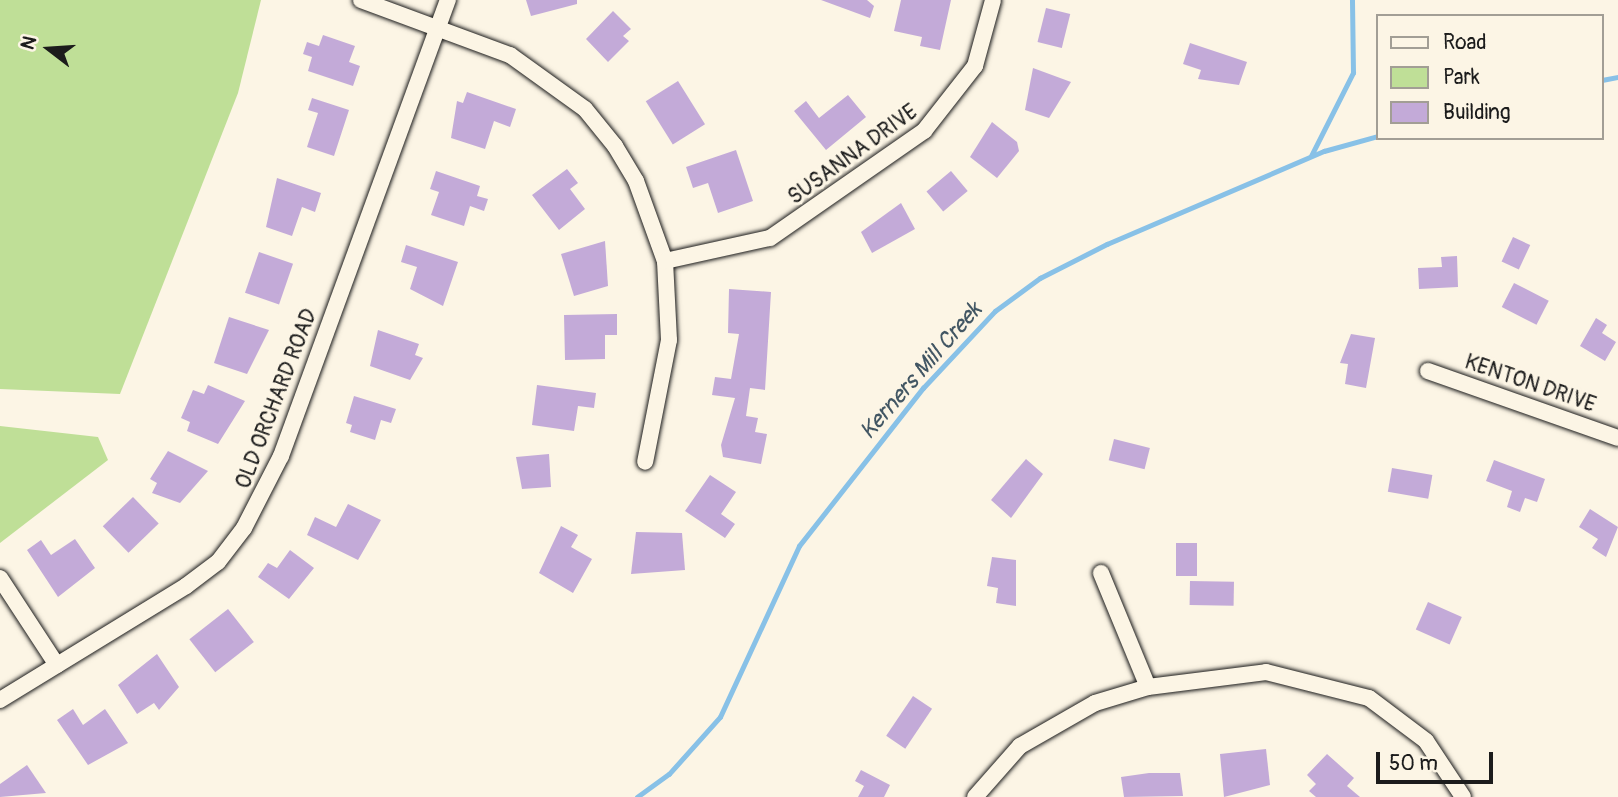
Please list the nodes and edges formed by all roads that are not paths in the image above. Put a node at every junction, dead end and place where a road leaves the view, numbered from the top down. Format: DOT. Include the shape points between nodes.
graph roads {
  1 [pos="361,0"];
  2 [pos="448,0"];
  3 [pos="993,0"];
  4 [pos="438,27"];
  5 [pos="665,261"];
  6 [pos="1428,371"];
  7 [pos="1618,438"];
  8 [pos="645,462"];
  9 [pos="1101,573"];
  10 [pos="0,578"];
  11 [pos="57,665"];
  12 [pos="1148,687"];
  13 [pos="0,700"];
  14 [pos="975,797"];
  15 [pos="1463,797"];
  1 -- 4 [label="street"];
  2 -- 4 [label="street, OLD ORCHARD ROAD"];
  3 -- 5 [label="street, SUSANNA DRIVE" via="975,66 924,131 770,238"];
  4 -- 5 [label="street" via="510,55 585,108 636,181"];
  4 -- 11 [label="street, OLD ORCHARD ROAD" via="267,492 218,562"];
  5 -- 8 [label="street" via="669,340"];
  6 -- 7 [label="street, KENTON DRIVE"];
  9 -- 12 [label="street"];
  10 -- 11 [label="street"];
  11 -- 13 [label="street, OLD ORCHARD ROAD"];
  12 -- 14 [label="street" via="1095,702 1020,746"];
  12 -- 15 [label="street" via="1266,672 1343,687 1387,709 1426,741"];
}
